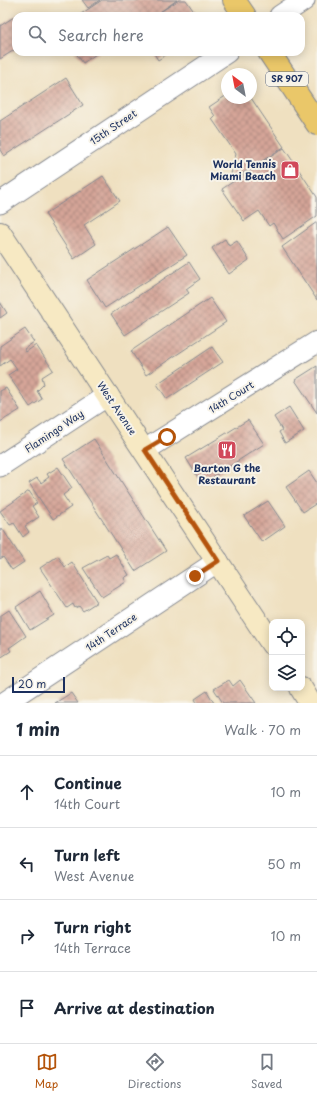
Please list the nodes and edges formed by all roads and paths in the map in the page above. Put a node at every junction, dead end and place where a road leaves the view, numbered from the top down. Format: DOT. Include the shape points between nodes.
graph roads {
  1 [pos="234,0"];
  2 [pos="304,0"];
  3 [pos="242,12"];
  4 [pos="286,12"];
  5 [pos="221,56"];
  6 [pos="272,56"];
  7 [pos="317,124"];
  8 [pos="0,203"];
  9 [pos="0,233"];
  10 [pos="317,342"];
  11 [pos="108,395"];
  12 [pos="145,450"];
  13 [pos="0,466"];
  14 [pos="218,561"];
  15 [pos="269,639"];
  16 [pos="303,691"];
  17 [pos="4,703"];
  18 [pos="310,703"];
  1 -- 3 [label="highway"];
  2 -- 4 [label="street"];
  5 -- 8 [label="street, 15th Street"];
  6 -- 7 [label="highway, SR 907"];
  9 -- 11 [label="street, West Avenue"];
  10 -- 12 [label="street, 14th Court"];
  11 -- 12 [label="street, West Avenue"];
  11 -- 13 [label="street, Flamingo Way"];
  12 -- 14 [label="street, West Avenue"];
  14 -- 15 [label="street, West Avenue"];
  14 -- 17 [label="street, 14th Terrace"];
  16 -- 18 [label="street"];
}
